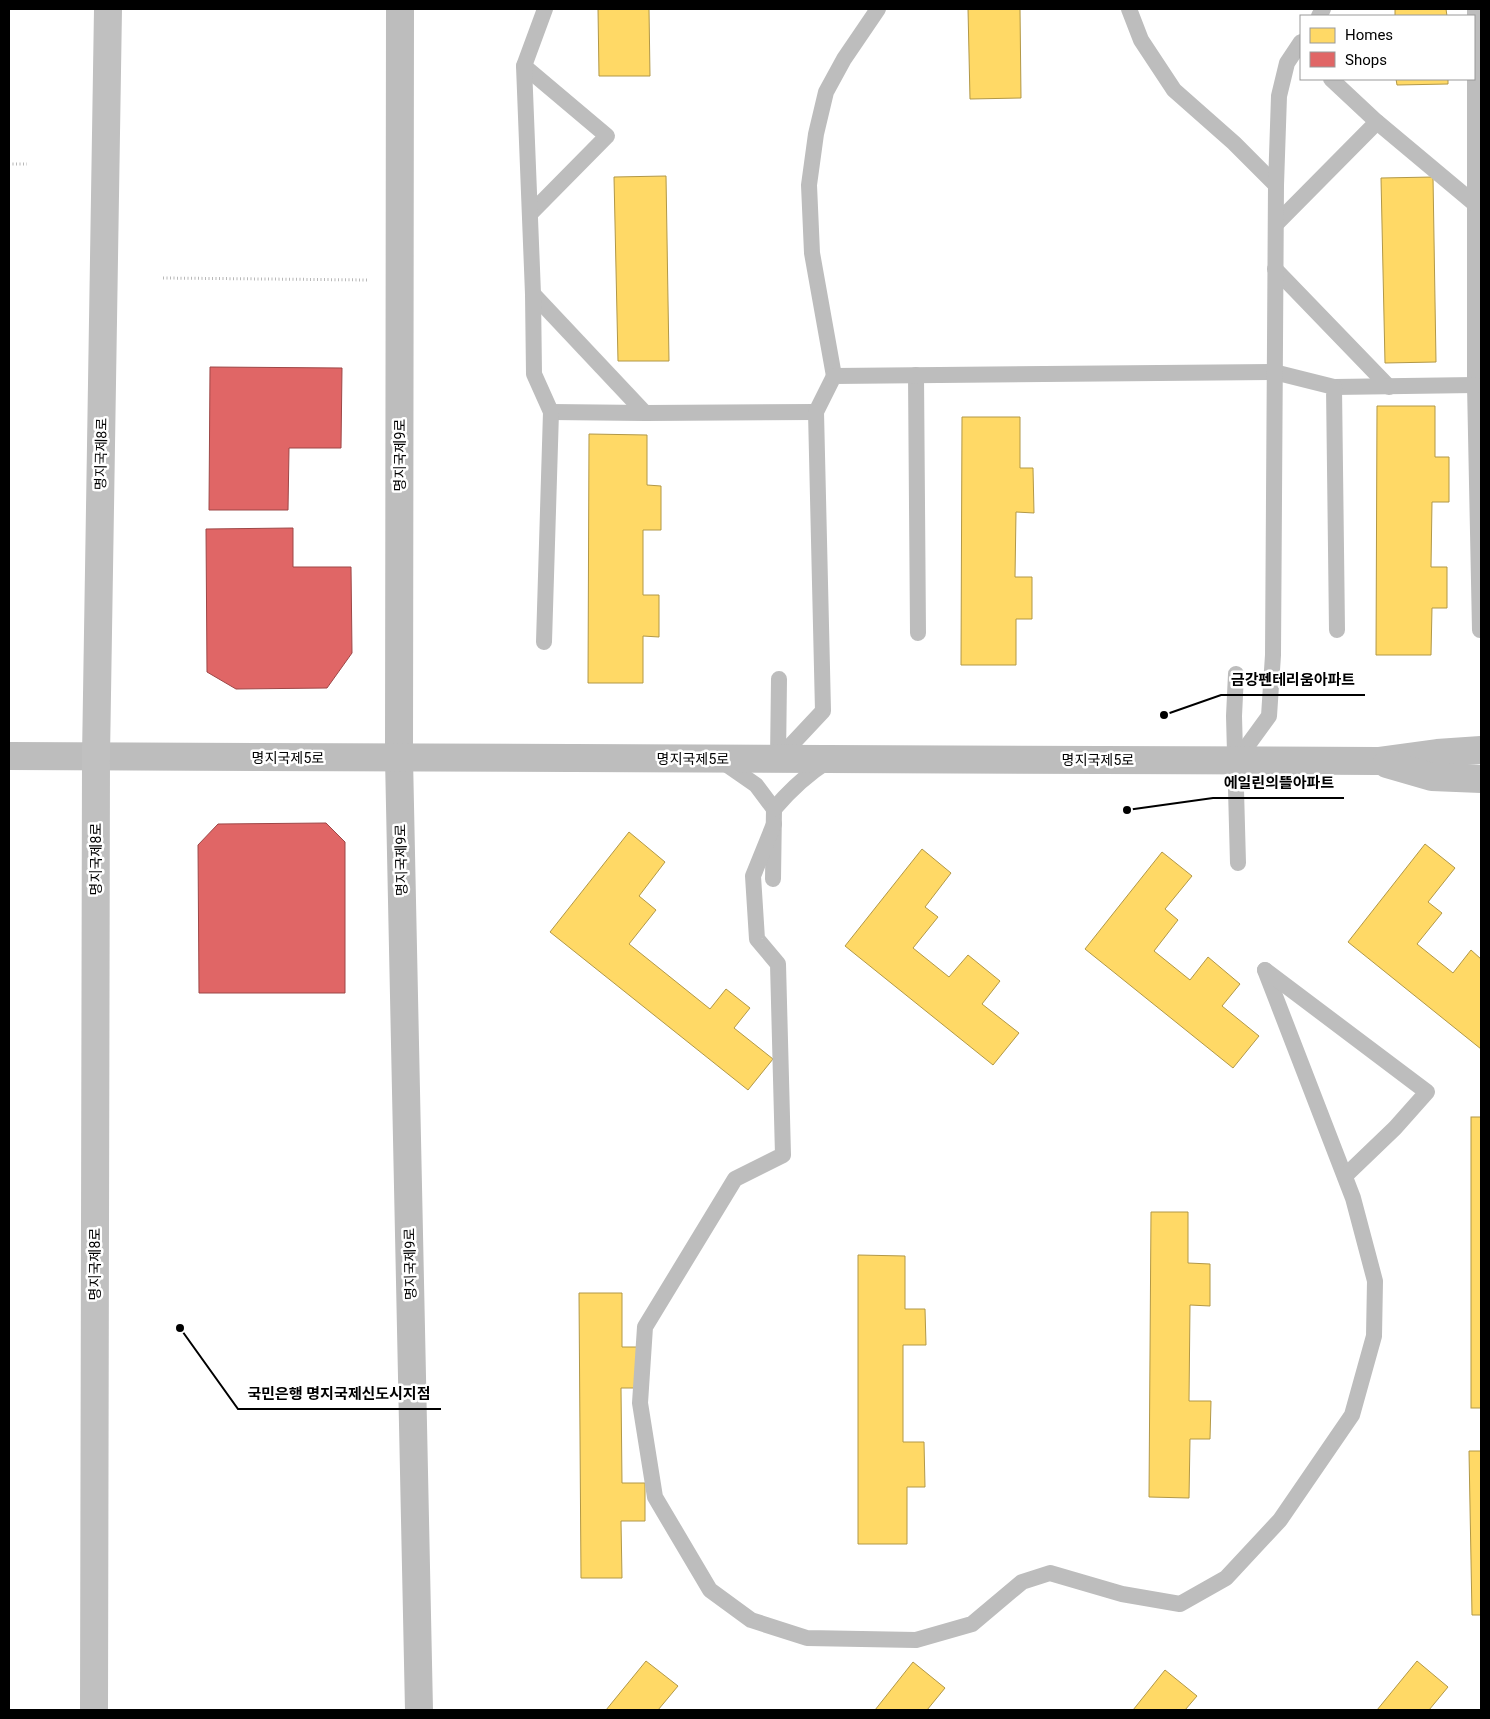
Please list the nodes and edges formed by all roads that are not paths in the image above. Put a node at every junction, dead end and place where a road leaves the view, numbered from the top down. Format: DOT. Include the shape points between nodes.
graph roads {
  1 [pos="108,9"];
  2 [pos="400,9"];
  3 [pos="545,9"];
  4 [pos="878,9"];
  5 [pos="1129,9"];
  6 [pos="1475,9"];
  7 [pos="1300,47"];
  8 [pos="524,66"];
  9 [pos="1332,80"];
  10 [pos="1376,122"];
  11 [pos="1276,184"];
  12 [pos="1475,204"];
  13 [pos="530,214"];
  14 [pos="1276,224"];
  15 [pos="1275,269"];
  16 [pos="533,294"];
  17 [pos="1274,372"];
  18 [pos="916,375"];
  19 [pos="834,376"];
  20 [pos="1475,385"];
  21 [pos="1334,387"];
  22 [pos="1389,387"];
  23 [pos="551,412"];
  24 [pos="816,412"];
  25 [pos="645,413"];
  26 [pos="1337,630"];
  27 [pos="1480,630"];
  28 [pos="918,633"];
  29 [pos="544,642"];
  30 [pos="1236,674"];
  31 [pos="779,678"];
  32 [pos="1481,750"];
  33 [pos="9,756"];
  34 [pos="96,757"];
  35 [pos="399,758"];
  36 [pos="719,759"];
  37 [pos="778,759"];
  38 [pos="831,759"];
  39 [pos="1237,760"];
  40 [pos="1378,761"];
  41 [pos="1481,779"];
  42 [pos="774,816"];
  43 [pos="1238,863"];
  44 [pos="773,879"];
  45 [pos="1345,1176"];
  46 [pos="94,1710"];
  47 [pos="419,1710"];
  1 -- 34 [label="main road, 명지국제8로"];
  2 -- 35 [label="street, 명지국제9로"];
  3 -- 8 [label="lane"];
  4 -- 19 [label="lane" via="826,92 809,185 812,253"];
  5 -- 11 [label="lane" via="1142,40 1174,90"];
  6 -- 12 [label="lane"];
  7 -- 11 [label="lane" via="1287,63 1279,96"];
  8 -- 13 [label="lane"];
  8 -- 13 [label="lane" via="607,136"];
  9 -- 10 [label="lane"];
  10 -- 12 [label="lane"];
  10 -- 14 [label="lane"];
  11 -- 14 [label="lane"];
  12 -- 20 [label="lane"];
  13 -- 16 [label="lane"];
  14 -- 15 [label="lane"];
  15 -- 17 [label="lane"];
  15 -- 22 [label="lane"];
  16 -- 23 [label="lane" via="534,374"];
  16 -- 25 [label="lane"];
  17 -- 18 [label="lane"];
  17 -- 21 [label="lane"];
  17 -- 39 [label="lane" via="1273,655 1269,716"];
  18 -- 19 [label="lane"];
  18 -- 28 [label="lane"];
  19 -- 24 [label="lane"];
  20 -- 22 [label="lane"];
  20 -- 27 [label="lane"];
  21 -- 22 [label="lane"];
  21 -- 26 [label="lane"];
  23 -- 25 [label="lane"];
  23 -- 29 [label="lane"];
  24 -- 25 [label="lane"];
  24 -- 37 [label="lane" via="823,711"];
  30 -- 39 [label="lane"];
  31 -- 37 [label="lane"];
  32 -- 40 [label="street"];
  33 -- 34 [label="street, 명지국제5로"];
  34 -- 35 [label="street, 명지국제5로"];
  34 -- 46 [label="main road, 명지국제8로"];
  35 -- 36 [label="street, 명지국제5로"];
  35 -- 47 [label="street, 명지국제9로"];
  36 -- 37 [label="street, 명지국제5로"];
  36 -- 42 [label="lane" via="756,785"];
  37 -- 38 [label="street, 명지국제5로"];
  38 -- 39 [label="street, 명지국제5로"];
  38 -- 42 [label="lane" via="788,791"];
  39 -- 40 [label="street, 명지국제5로"];
  39 -- 43 [label="lane"];
  40 -- 41 [label="street" via="1432,777"];
  42 -- 44 [label="lane"];
  42 -- 45 [label="lane" via="753,876 757,939 778,964 783,1154 735,1179 644,1327 640,1403 655,1496 710,1590 751,1620 807,1638 916,1640 972,1624 1022,1582 1050,1573 1122,1594 1180,1604 1226,1578 1280,1520 1352,1415 1374,1336 1375,1281"];
  45 -- 45 [label="lane" via="1341,1167 1265,970 1427,1092"];
}
